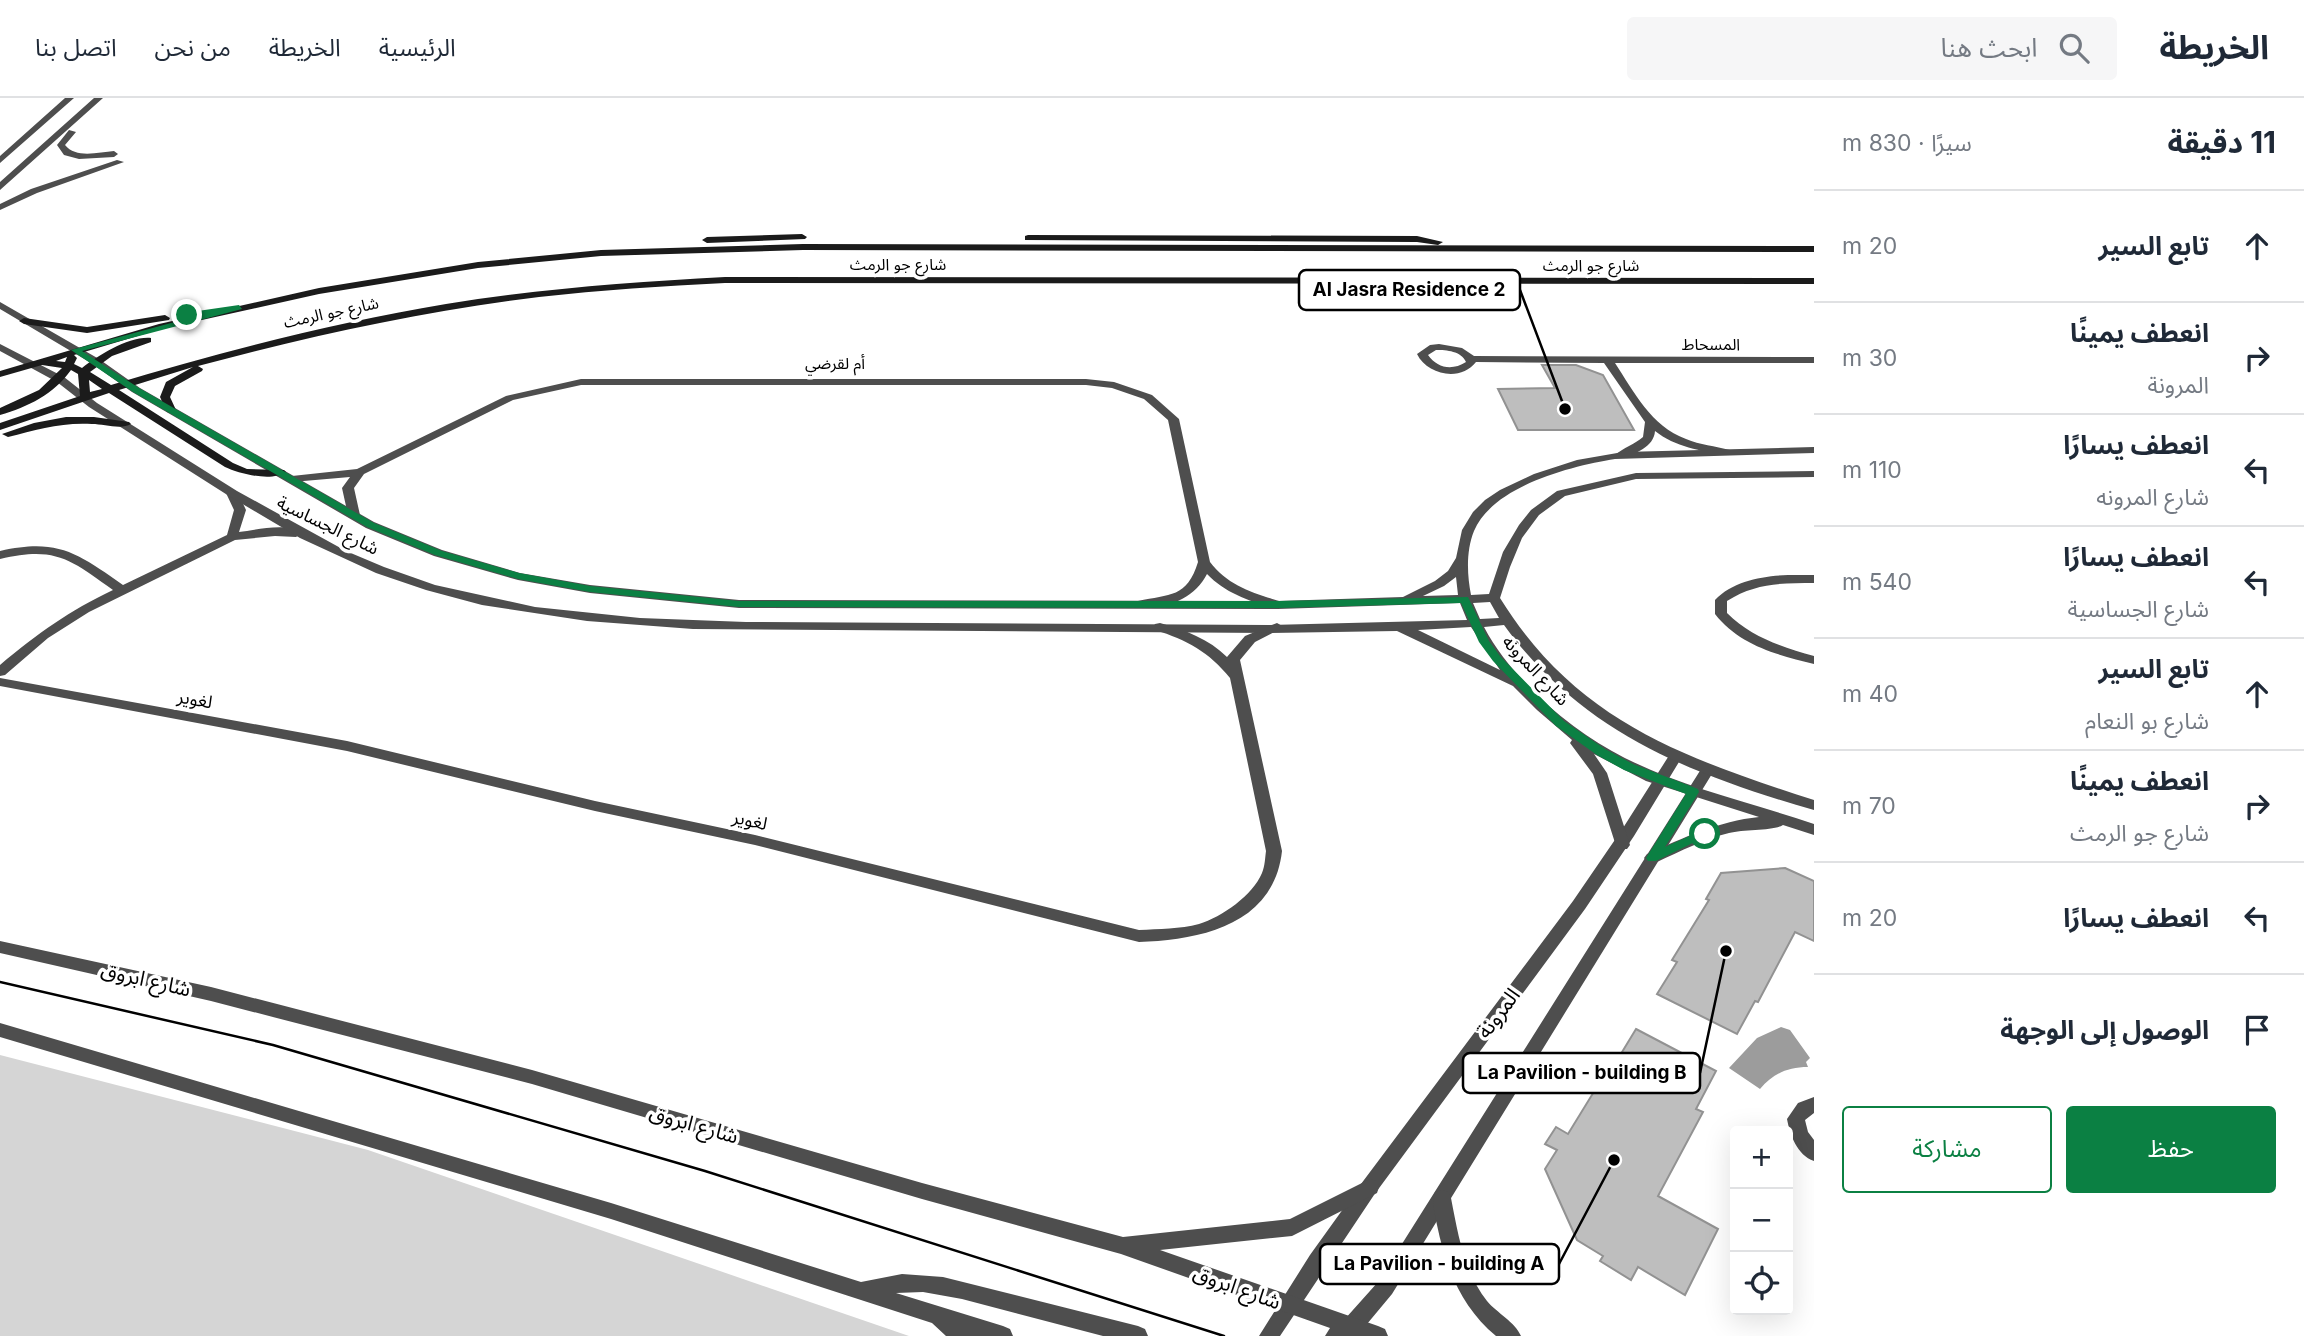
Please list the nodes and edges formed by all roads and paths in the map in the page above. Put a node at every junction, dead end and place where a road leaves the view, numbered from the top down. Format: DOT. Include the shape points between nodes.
graph roads {
  1 [pos="70,98"];
  2 [pos="99,98"];
  3 [pos="79,115"];
  4 [pos="28,136"];
  5 [pos="0,150"];
  6 [pos="0,160"];
  7 [pos="5,178"];
  8 [pos="0,187"];
  9 [pos="0,207"];
  10 [pos="1814,249"];
  11 [pos="1814,281"];
  12 [pos="319,290"];
  13 [pos="0,305"];
  14 [pos="239,307"];
  15 [pos="24,321"];
  16 [pos="253,346"];
  17 [pos="0,347"];
  18 [pos="75,350"];
  19 [pos="1471,359"];
  20 [pos="1608,359"];
  21 [pos="1814,360"];
  22 [pos="95,361"];
  23 [pos="34,363"];
  24 [pos="69,365"];
  25 [pos="83,372"];
  26 [pos="0,374"];
  27 [pos="60,379"];
  28 [pos="126,383"];
  29 [pos="108,389"];
  30 [pos="85,397"];
  31 [pos="171,410"];
  32 [pos="0,412"];
  33 [pos="1650,423"];
  34 [pos="125,424"];
  35 [pos="0,427"];
  36 [pos="0,437"];
  37 [pos="1814,450"];
  38 [pos="1729,453"];
  39 [pos="1621,455"];
  40 [pos="280,472"];
  41 [pos="360,472"];
  42 [pos="1814,474"];
  43 [pos="292,479"];
  44 [pos="232,493"];
  45 [pos="354,515"];
  46 [pos="296,533"];
  47 [pos="232,537"];
  48 [pos="0,555"];
  49 [pos="1462,558"];
  50 [pos="1204,562"];
  51 [pos="1814,579"];
  52 [pos="122,590"];
  53 [pos="1494,597"];
  54 [pos="1465,599"];
  55 [pos="1399,600"];
  56 [pos="1141,604"];
  57 [pos="1278,605"];
  58 [pos="1507,621"];
  59 [pos="1475,624"];
  60 [pos="1159,626"];
  61 [pos="1386,626"];
  62 [pos="1277,627"];
  63 [pos="1814,660"];
  64 [pos="0,672"];
  65 [pos="1234,675"];
  66 [pos="0,682"];
  67 [pos="1522,687"];
  68 [pos="1560,723"];
  69 [pos="1675,757"];
  70 [pos="1708,769"];
  71 [pos="1661,780"];
  72 [pos="1693,792"];
  73 [pos="1814,805"];
  74 [pos="1808,828"];
  75 [pos="1622,845"];
  76 [pos="1652,858"];
  77 [pos="0,947"];
  78 [pos="0,1030"];
  79 [pos="1814,1105"];
  80 [pos="1814,1153"];
  81 [pos="1370,1187"];
  82 [pos="1442,1198"];
  83 [pos="1121,1245"];
  84 [pos="860,1291"];
  85 [pos="1287,1305"];
  86 [pos="933,1314"];
  87 [pos="1344,1333"];
  88 [pos="962,1336"];
  89 [pos="1003,1336"];
  90 [pos="1138,1336"];
  91 [pos="1269,1336"];
  92 [pos="1378,1336"];
  93 [pos="1511,1336"];
  1 -- 4 [label="street"];
  2 -- 3 [label="street"];
  3 -- 7 [label="street"];
  3 -- 9 [label="street" via="82,121 64,140 62,150 117,158"];
  4 -- 5 [label="street"];
  4 -- 6 [label="street"];
  7 -- 8 [label="street"];
  10 -- 12 [label="main road, شارع جو الرمث" via="789,247 601,253 478,265"];
  11 -- 16 [label="main road, شارع جو الرمث" via="679,282 455,304"];
  12 -- 14 [label="main road, شارع جو الرمث"];
  12 -- 22 [label="main road" via="298,300 144,340"];
  13 -- 15 [label="street, شارع الجساسية"];
  14 -- 15 [label="main road" via="87,330"];
  14 -- 18 [label="main road, شارع جو الرمث"];
  15 -- 18 [label="street, شارع الجساسية"];
  16 -- 28 [label="main road, شارع جو الرمث"];
  16 -- 31 [label="main road" via="170,384 164,397"];
  17 -- 23 [label="street, شارع الجساسية"];
  18 -- 22 [label="street, شارع الجساسية"];
  18 -- 23 [label="main road, شارع جو الرمث"];
  18 -- 24 [label="main road"];
  19 -- 20 [label="street, المسحاط"];
  20 -- 21 [label="street, المسحاط"];
  20 -- 33 [label="street"];
  22 -- 25 [label="main road"];
  22 -- 28 [label="street, شارع الجساسية"];
  23 -- 24 [label="main road"];
  23 -- 26 [label="main road, شارع جو الرمث"];
  23 -- 27 [label="street, شارع الجساسية"];
  24 -- 25 [label="main road"];
  24 -- 27 [label="main road"];
  25 -- 29 [label="main road"];
  25 -- 30 [label="main road"];
  27 -- 30 [label="street, شارع الجساسية"];
  27 -- 32 [label="main road" via="37,396"];
  28 -- 29 [label="main road, شارع جو الرمث"];
  28 -- 31 [label="street, شارع الجساسية"];
  29 -- 30 [label="main road, شارع جو الرمث"];
  29 -- 40 [label="main road" via="229,465 245,472"];
  30 -- 34 [label="street, شارع الجساسية"];
  30 -- 35 [label="main road, شارع جو الرمث"];
  31 -- 40 [label="street, شارع الجساسية"];
  33 -- 38 [label="street" via="1684,444"];
  33 -- 39 [label="street" via="1648,438"];
  34 -- 36 [label="main road" via="62,419"];
  34 -- 44 [label="street, شارع الجساسية"];
  37 -- 38 [label="street, شارع المرونه"];
  38 -- 39 [label="street, شارع المرونه"];
  39 -- 49 [label="street, شارع المرونه" via="1566,467 1498,494 1468,532"];
  40 -- 43 [label="street, شارع الجساسية"];
  41 -- 43 [label="street, أم لقرضي"];
  41 -- 45 [label="street" via="348,488"];
  41 -- 50 [label="street, أم لقرضي" via="510,398 581,382 1086,382 1114,385 1148,397 1173,419"];
  42 -- 53 [label="street" via="1636,476 1561,493 1525,522 1506,555"];
  43 -- 45 [label="street, شارع الجساسية"];
  44 -- 46 [label="street, شارع الجساسية"];
  44 -- 47 [label="street" via="240,510"];
  45 -- 56 [label="street, شارع الجساسية" via="466,562 604,590 739,604"];
  46 -- 47 [label="street"];
  46 -- 60 [label="street, شارع الجساسية" via="436,588 541,614 594,620 704,626"];
  47 -- 52 [label="street"];
  48 -- 52 [label="street" via="55,549"];
  49 -- 54 [label="street, شارع المرونه"];
  49 -- 55 [label="street" via="1449,578"];
  50 -- 56 [label="street" via="1200,581 1191,591"];
  50 -- 57 [label="street" via="1224,586"];
  51 -- 63 [label="street" via="1762,580 1739,586 1721,600 1721,614 1733,628 1760,643"];
  52 -- 64 [label="street" via="43,635"];
  53 -- 54 [label="street, شارع الجساسية"];
  53 -- 58 [label="street, شارع المرونه"];
  54 -- 55 [label="street, شارع الجساسية"];
  54 -- 59 [label="street, شارع المرونه"];
  55 -- 57 [label="street, شارع الجساسية"];
  56 -- 57 [label="street, شارع الجساسية"];
  58 -- 59 [label="street, شارع الجساسية"];
  58 -- 69 [label="street, شارع المرونه" via="1566,688"];
  59 -- 61 [label="street, شارع الجساسية"];
  59 -- 67 [label="street, شارع المرونه" via="1490,650"];
  60 -- 62 [label="street, شارع الجساسية"];
  60 -- 65 [label="street, لغوير" via="1206,645"];
  61 -- 62 [label="street, شارع الجساسية"];
  61 -- 67 [label="street" via="1416,634"];
  62 -- 65 [label="street" via="1241,647 1233,659"];
  65 -- 66 [label="street, لغوير" via="1274,851 1270,871 1248,900 1211,927 1139,936 755,840 347,746"];
  67 -- 68 [label="street, شارع المرونه"];
  68 -- 71 [label="street, شارع المرونه" via="1601,752"];
  68 -- 75 [label="street" via="1597,768"];
  69 -- 70 [label="street, شارع المرونه"];
  69 -- 71 [label="street, المرونة"];
  70 -- 72 [label="street"];
  70 -- 73 [label="street, شارع المرونه"];
  71 -- 72 [label="street, شارع المرونه"];
  71 -- 75 [label="street, المرونة"];
  72 -- 74 [label="street, شارع المرونه"];
  72 -- 76 [label="street"];
  74 -- 76 [label="street" via="1763,822 1729,827"];
  75 -- 81 [label="street, المرونة"];
  76 -- 82 [label="street"];
  77 -- 83 [label="street, شارع ابروق" via="384,1037"];
  78 -- 84 [label="street" via="611,1211"];
  79 -- 80 [label="street" via="1804,1108 1796,1119 1799,1135"];
  81 -- 83 [label="street" via="1292,1227"];
  81 -- 85 [label="street, المرونة"];
  82 -- 87 [label="street" via="1385,1288"];
  82 -- 93 [label="street" via="1459,1275 1490,1319"];
  83 -- 85 [label="street, شارع ابروق"];
  84 -- 86 [label="street"];
  84 -- 90 [label="street" via="905,1282 944,1284"];
  85 -- 87 [label="street, شارع ابروق"];
  85 -- 91 [label="street, المرونة"];
  86 -- 88 [label="street"];
  86 -- 89 [label="street"];
  87 -- 92 [label="street, شارع ابروق"];
}
